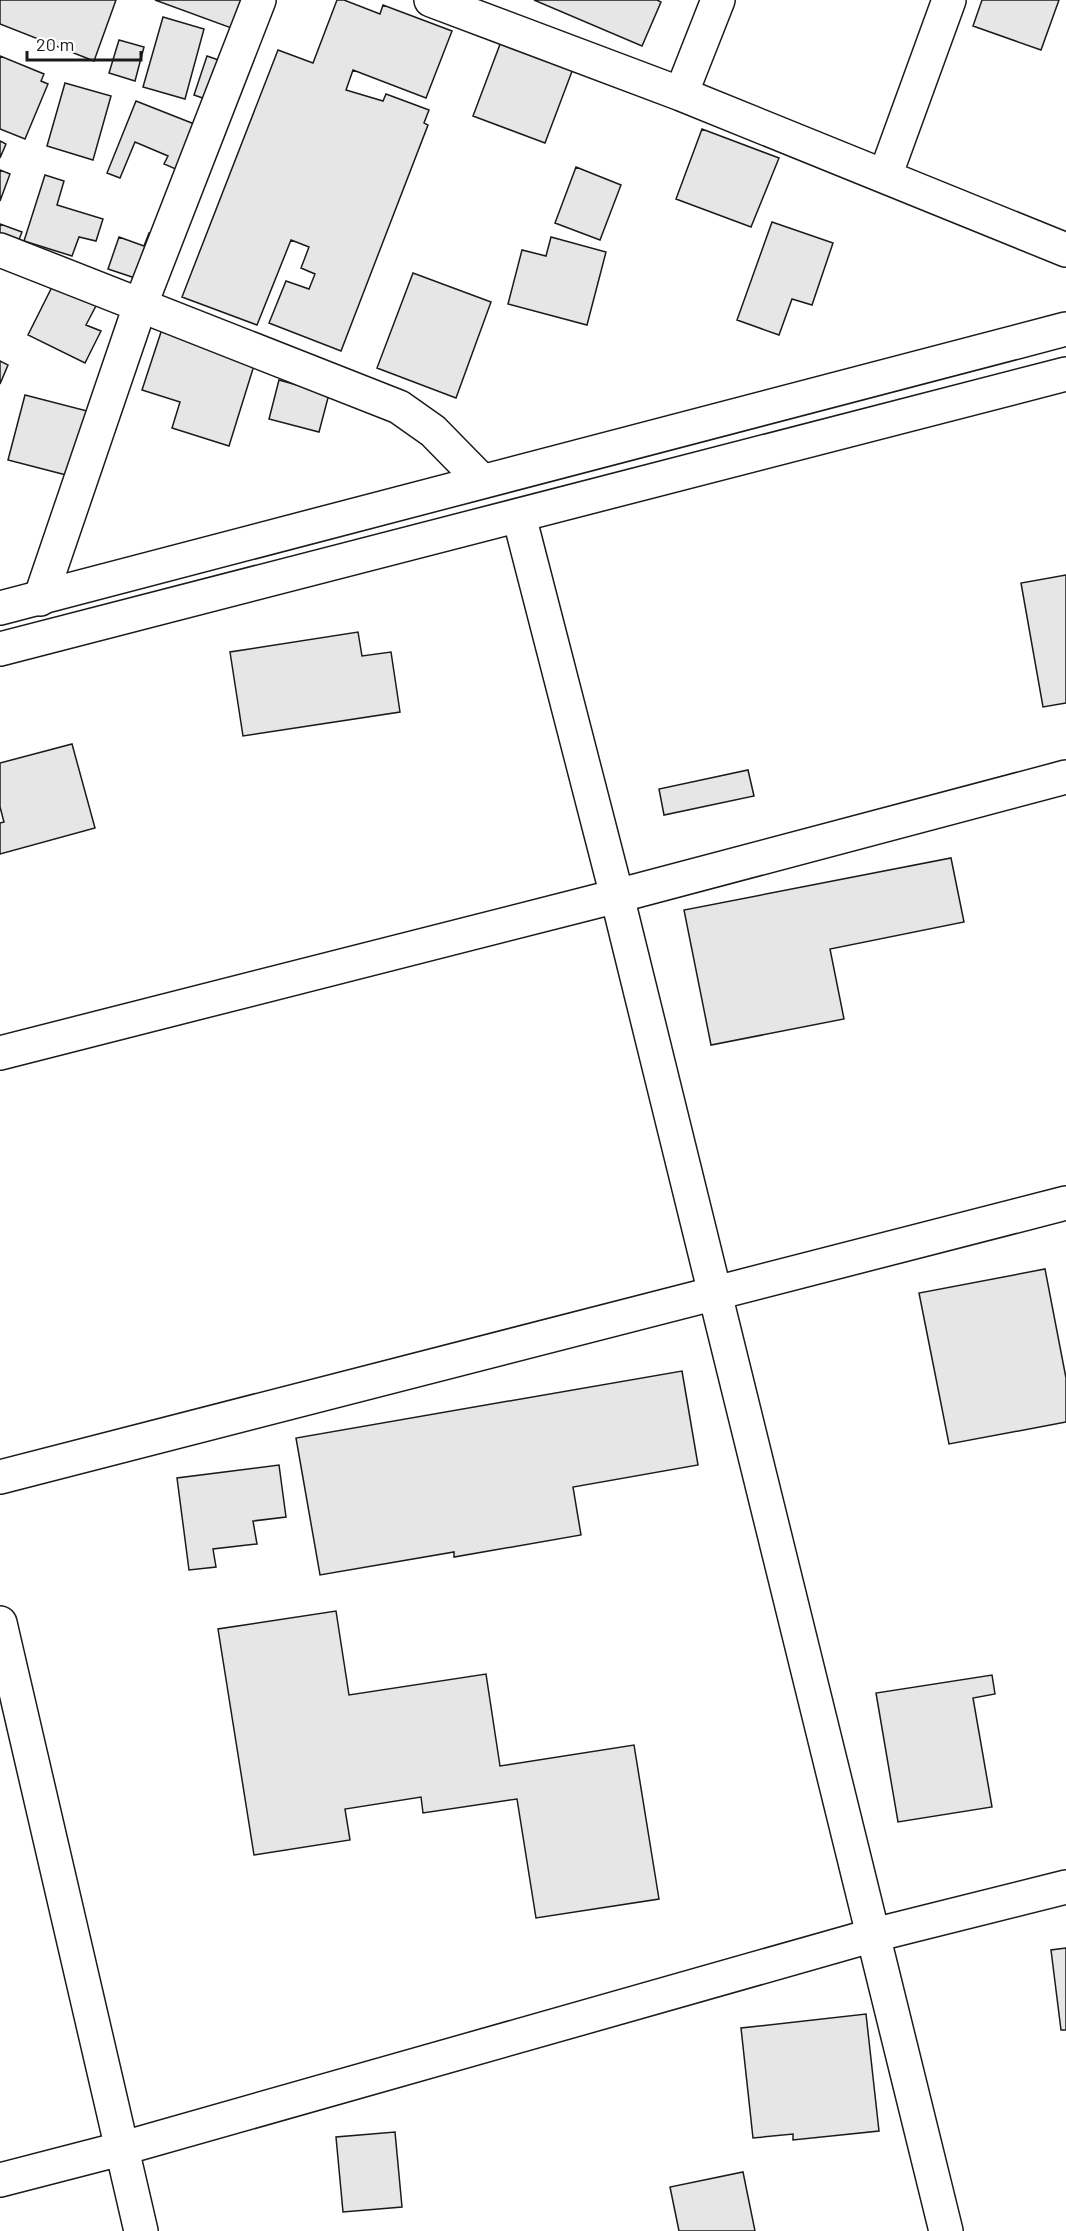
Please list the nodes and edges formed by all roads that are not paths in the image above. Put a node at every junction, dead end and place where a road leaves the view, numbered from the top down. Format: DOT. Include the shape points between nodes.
graph roads {
  1 [pos="259,0"];
  2 [pos="431,0"];
  3 [pos="718,0"];
  4 [pos="949,0"];
  5 [pos="681,94"];
  6 [pos="885,176"];
  7 [pos="0,250"];
  8 [pos="1066,250"];
  9 [pos="140,306"];
  10 [pos="1066,329"];
  11 [pos="1066,374"];
  12 [pos="482,481"];
  13 [pos="519,516"];
  14 [pos="40,599"];
  15 [pos="0,608"];
  16 [pos="0,649"];
  17 [pos="1066,777"];
  18 [pos="617,896"];
  19 [pos="0,1053"];
  20 [pos="1066,1203"];
  21 [pos="715,1293"];
  22 [pos="0,1478"];
  23 [pos="0,1623"];
  24 [pos="1066,1887"];
  25 [pos="874,1935"];
  26 [pos="120,2149"];
  27 [pos="0,2180"];
  28 [pos="141,2231"];
  29 [pos="946,2231"];
  1 -- 9 [label="street"];
  2 -- 5 [label="street"];
  3 -- 5 [label="street"];
  4 -- 6 [label="street"];
  5 -- 6 [label="street"];
  6 -- 8 [label="street"];
  7 -- 9 [label="street"];
  9 -- 12 [label="street" via="399,407 433,431"];
  9 -- 14 [label="street"];
  10 -- 12 [label="street"];
  11 -- 13 [label="street"];
  12 -- 14 [label="street"];
  13 -- 16 [label="street"];
  13 -- 18 [label="street"];
  14 -- 15 [label="street"];
  17 -- 18 [label="street"];
  18 -- 19 [label="street"];
  18 -- 21 [label="street"];
  20 -- 21 [label="street"];
  21 -- 22 [label="street"];
  21 -- 25 [label="street"];
  23 -- 26 [label="street"];
  24 -- 25 [label="street"];
  25 -- 26 [label="street"];
  25 -- 29 [label="street"];
  26 -- 27 [label="street"];
  26 -- 28 [label="street"];
}
